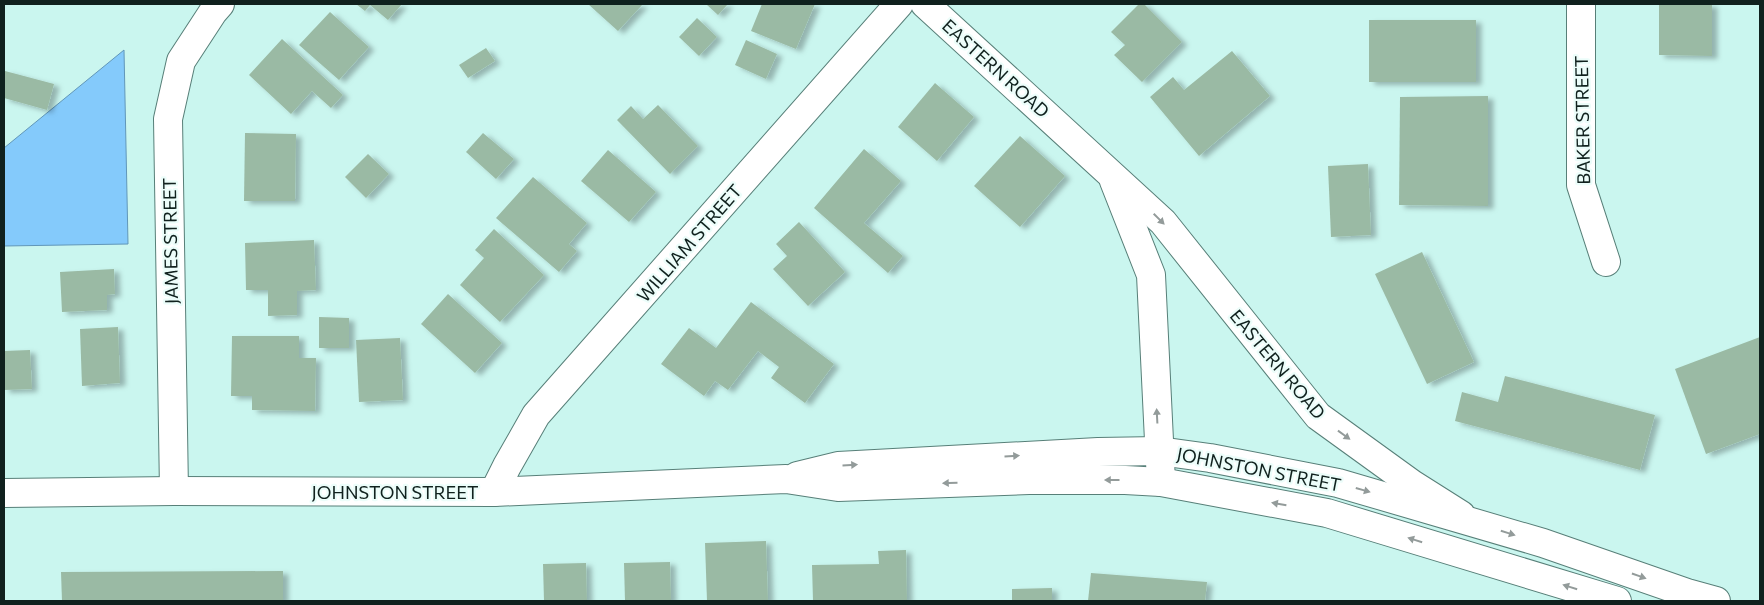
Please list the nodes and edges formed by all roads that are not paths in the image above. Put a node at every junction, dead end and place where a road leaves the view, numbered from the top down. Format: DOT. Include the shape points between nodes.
graph roads {
  1 [pos="220,4"];
  2 [pos="899,4"];
  3 [pos="925,4"];
  4 [pos="1581,4"];
  5 [pos="1111,174"];
  6 [pos="1606,262"];
  7 [pos="1159,451"];
  8 [pos="786,479"];
  9 [pos="1161,482"];
  10 [pos="174,491"];
  11 [pos="494,492"];
  12 [pos="4,493"];
  13 [pos="1473,522"];
  14 [pos="1617,601"];
  15 [pos="1716,601"];
  1 -- 10 [label="main road, JAMES STREET" via="181,61 168,119"];
  2 -- 11 [label="main road, WILLIAM STREET" via="536,415"];
  3 -- 5 [label="main road, EASTERN ROAD"];
  4 -- 6 [label="main road, BAKER STREET" via="1581,185"];
  7 -- 5 [label="main road, EASTERN ROAD, one-way" via="1151,275"];
  5 -- 13 [label="main road, EASTERN ROAD, one-way" via="1162,222 1318,416 1412,484"];
  8 -- 7 [label="main road, JOHNSTON STREET, one-way" via="838,466"];
  7 -- 9 [label="main road, EASTERN ROAD"];
  7 -- 13 [label="main road, JOHNSTON STREET, one-way" via="1338,483"];
  9 -- 8 [label="main road, JOHNSTON STREET, one-way" via="1029,480 838,487"];
  8 -- 11 [label="main road, JOHNSTON STREET"];
  14 -- 9 [label="main road, JOHNSTON STREET, one-way" via="1327,513"];
  10 -- 11 [label="main road, JOHNSTON STREET"];
  10 -- 12 [label="main road, JOHNSTON STREET"];
  13 -- 15 [label="main road, JOHNSTON STREET, one-way"];
}
